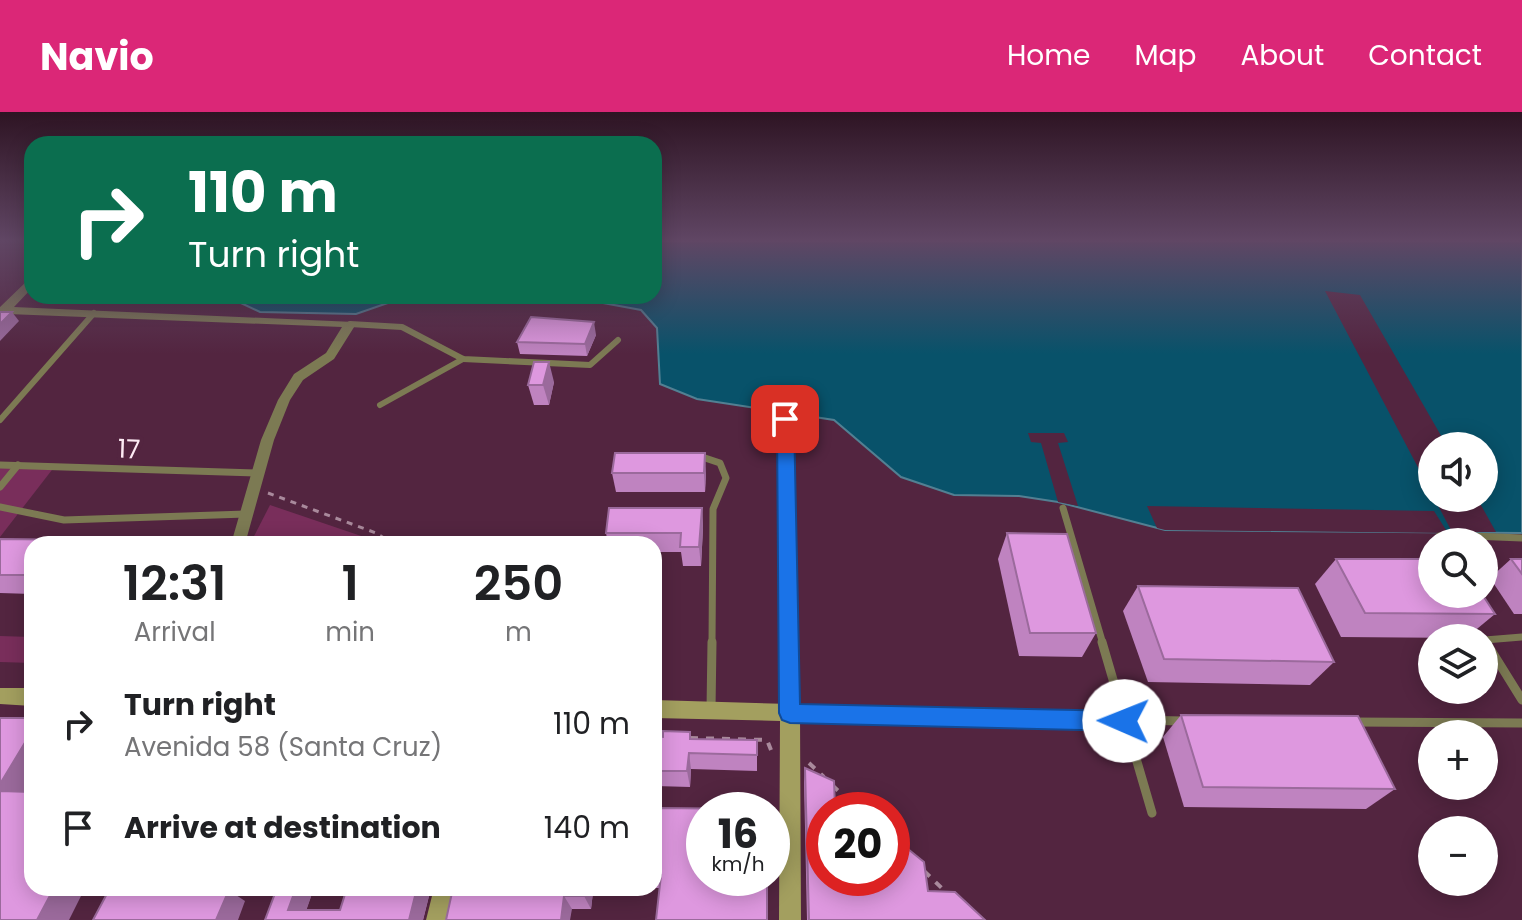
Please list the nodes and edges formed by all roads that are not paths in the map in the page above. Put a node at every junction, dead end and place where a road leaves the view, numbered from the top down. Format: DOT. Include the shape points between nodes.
graph roads {
  1 [pos="24,290"];
  2 [pos="2,312"];
  3 [pos="94,313"];
  4 [pos="350,324"];
  5 [pos="618,340"];
  6 [pos="463,359"];
  7 [pos="380,405"];
  8 [pos="785,419"];
  9 [pos="0,420"];
  10 [pos="686,456"];
  11 [pos="0,465"];
  12 [pos="18,465"];
  13 [pos="256,473"];
  14 [pos="0,487"];
  15 [pos="0,507"];
  16 [pos="1063,508"];
  17 [pos="249,514"];
  18 [pos="241,536"];
  19 [pos="1498,537"];
  20 [pos="1522,538"];
  21 [pos="1522,637"];
  22 [pos="1498,638"];
  23 [pos="1498,661"];
  24 [pos="0,696"];
  25 [pos="24,697"];
  26 [pos="1522,700"];
  27 [pos="662,709"];
  28 [pos="711,711"];
  29 [pos="790,713"];
  30 [pos="1124,721"];
  31 [pos="1188,721"];
  32 [pos="1347,722"];
  33 [pos="1522,723"];
  34 [pos="1152,813"];
  35 [pos="443,896"];
  36 [pos="437,920"];
  37 [pos="790,920"];
  1 -- 2 [label="street"];
  2 -- 3 [label="street"];
  3 -- 4 [label="street"];
  3 -- 9 [label="lane"];
  4 -- 6 [label="lane" via="402,327"];
  4 -- 13 [label="street" via="330,357 297,377"];
  5 -- 6 [label="lane" via="590,365"];
  6 -- 7 [label="lane"];
  8 -- 29 [label="street"];
  10 -- 28 [label="lane" via="720,463 726,478 713,509"];
  11 -- 12 [label="lane, 17"];
  12 -- 13 [label="lane, 17"];
  12 -- 14 [label="lane"];
  13 -- 17 [label="street"];
  15 -- 17 [label="lane" via="64,520"];
  16 -- 30 [label="lane"];
  17 -- 18 [label="street"];
  19 -- 20 [label="lane"];
  21 -- 22 [label="lane"];
  23 -- 26 [label="lane"];
  24 -- 25 [label="main road"];
  27 -- 28 [label="main road"];
  28 -- 29 [label="main road"];
  29 -- 30 [label="lane"];
  29 -- 37 [label="main road" via="780,749"];
  30 -- 31 [label="lane"];
  30 -- 34 [label="lane"];
  32 -- 33 [label="lane"];
  35 -- 36 [label="main road"];
}
